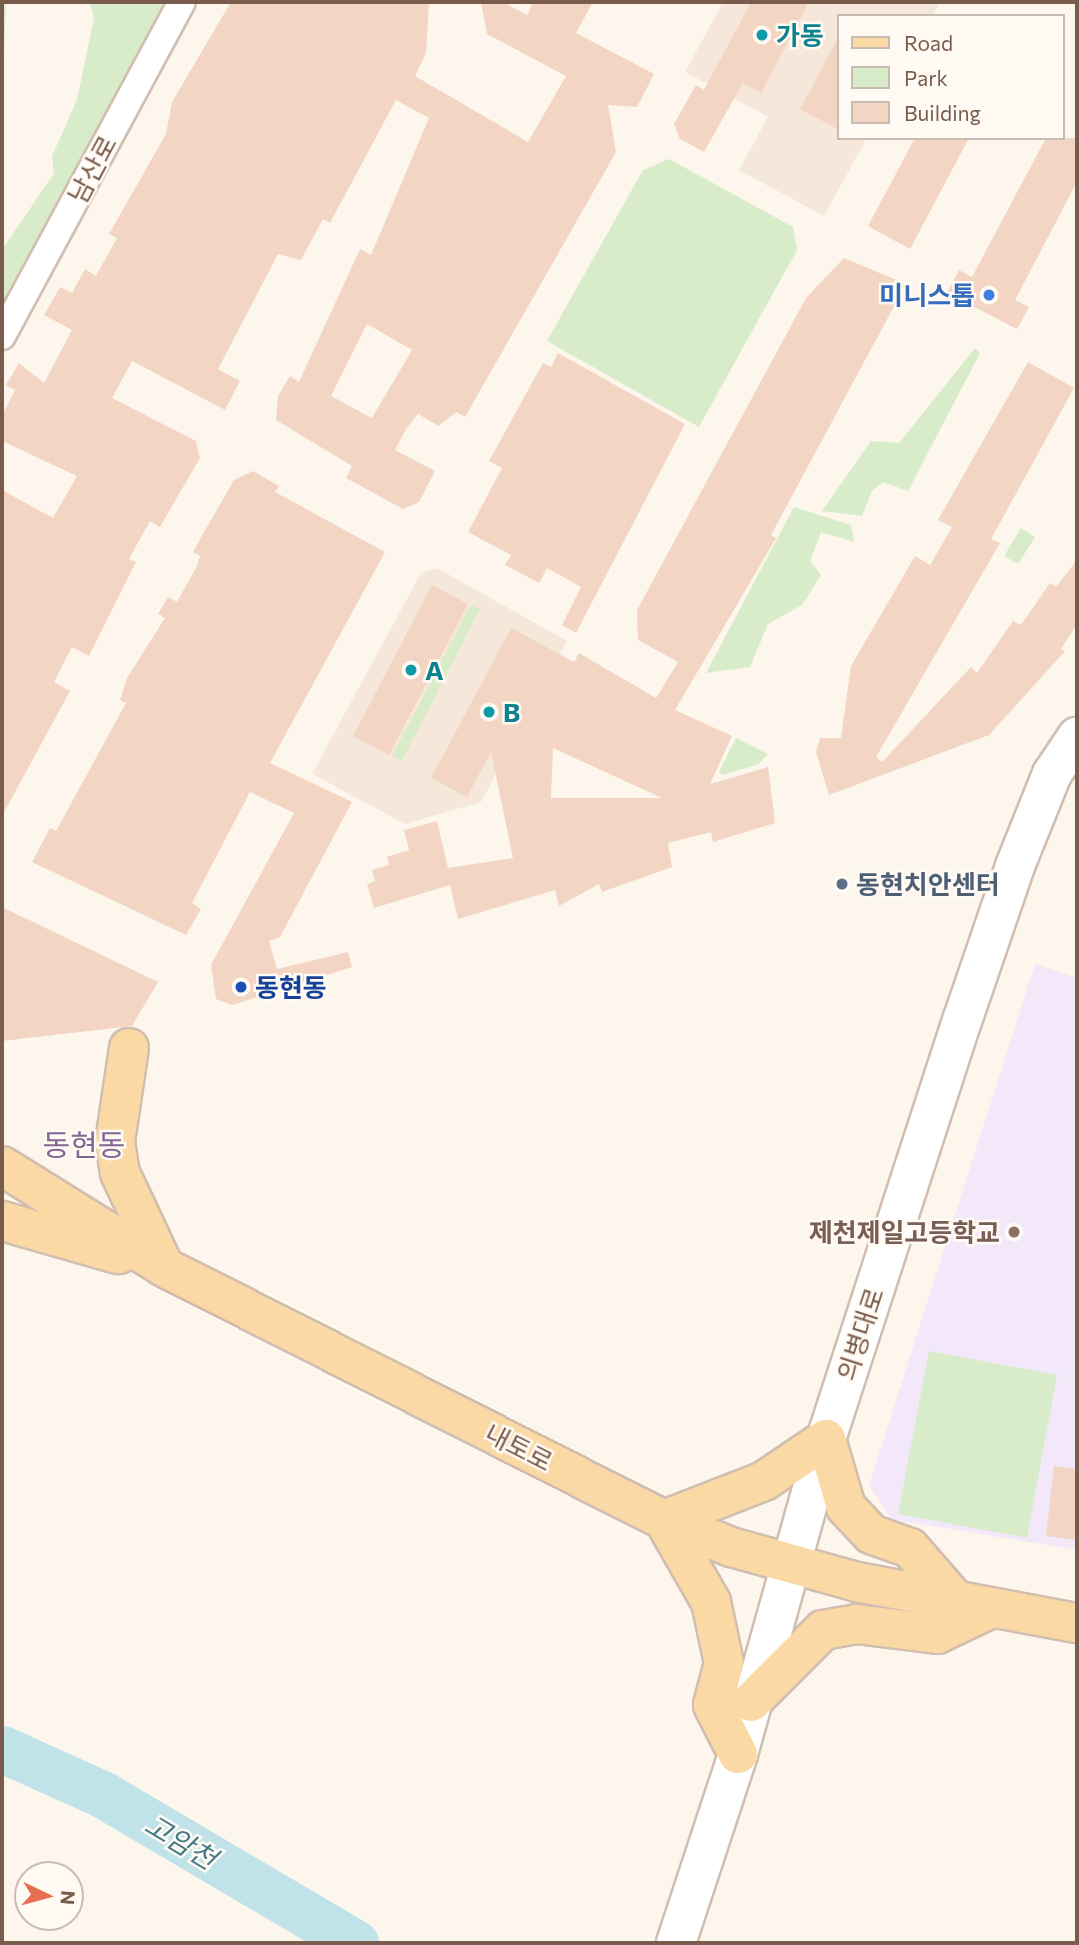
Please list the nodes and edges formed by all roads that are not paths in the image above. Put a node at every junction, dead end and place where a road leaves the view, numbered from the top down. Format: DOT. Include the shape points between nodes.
graph roads {
  1 [pos="182,2"];
  2 [pos="2,336"];
  3 [pos="1077,737"];
  4 [pos="130,1048"];
  5 [pos="2,1166"];
  6 [pos="2,1221"];
  7 [pos="164,1268"];
  8 [pos="826,1439"];
  9 [pos="664,1520"];
  10 [pos="789,1563"];
  11 [pos="974,1605"];
  12 [pos="1077,1623"];
  13 [pos="751,1702"];
  14 [pos="738,1754"];
  15 [pos="676,1943"];
  1 -- 2 [label="street, 남산로"];
  3 -- 8 [label="street, 의병대로" via="1052,774 1015,866"];
  4 -- 7 [label="main road" via="115,1142 120,1173"];
  5 -- 7 [label="main road, 내토로"];
  6 -- 7 [label="main road"];
  7 -- 9 [label="main road, 내토로"];
  8 -- 9 [label="main road" via="764,1481"];
  8 -- 10 [label="street, 의병대로"];
  8 -- 11 [label="main road" via="846,1507 871,1534 910,1548"];
  9 -- 10 [label="main road, 내토로"];
  9 -- 14 [label="main road" via="711,1602 724,1663 713,1705"];
  10 -- 11 [label="main road, 내토로"];
  10 -- 13 [label="street, 의병대로"];
  11 -- 12 [label="main road, 내토로"];
  11 -- 13 [label="main road" via="937,1634 856,1624 823,1630"];
  13 -- 14 [label="street, 의병대로"];
  14 -- 15 [label="street, 의병대로"];
}
